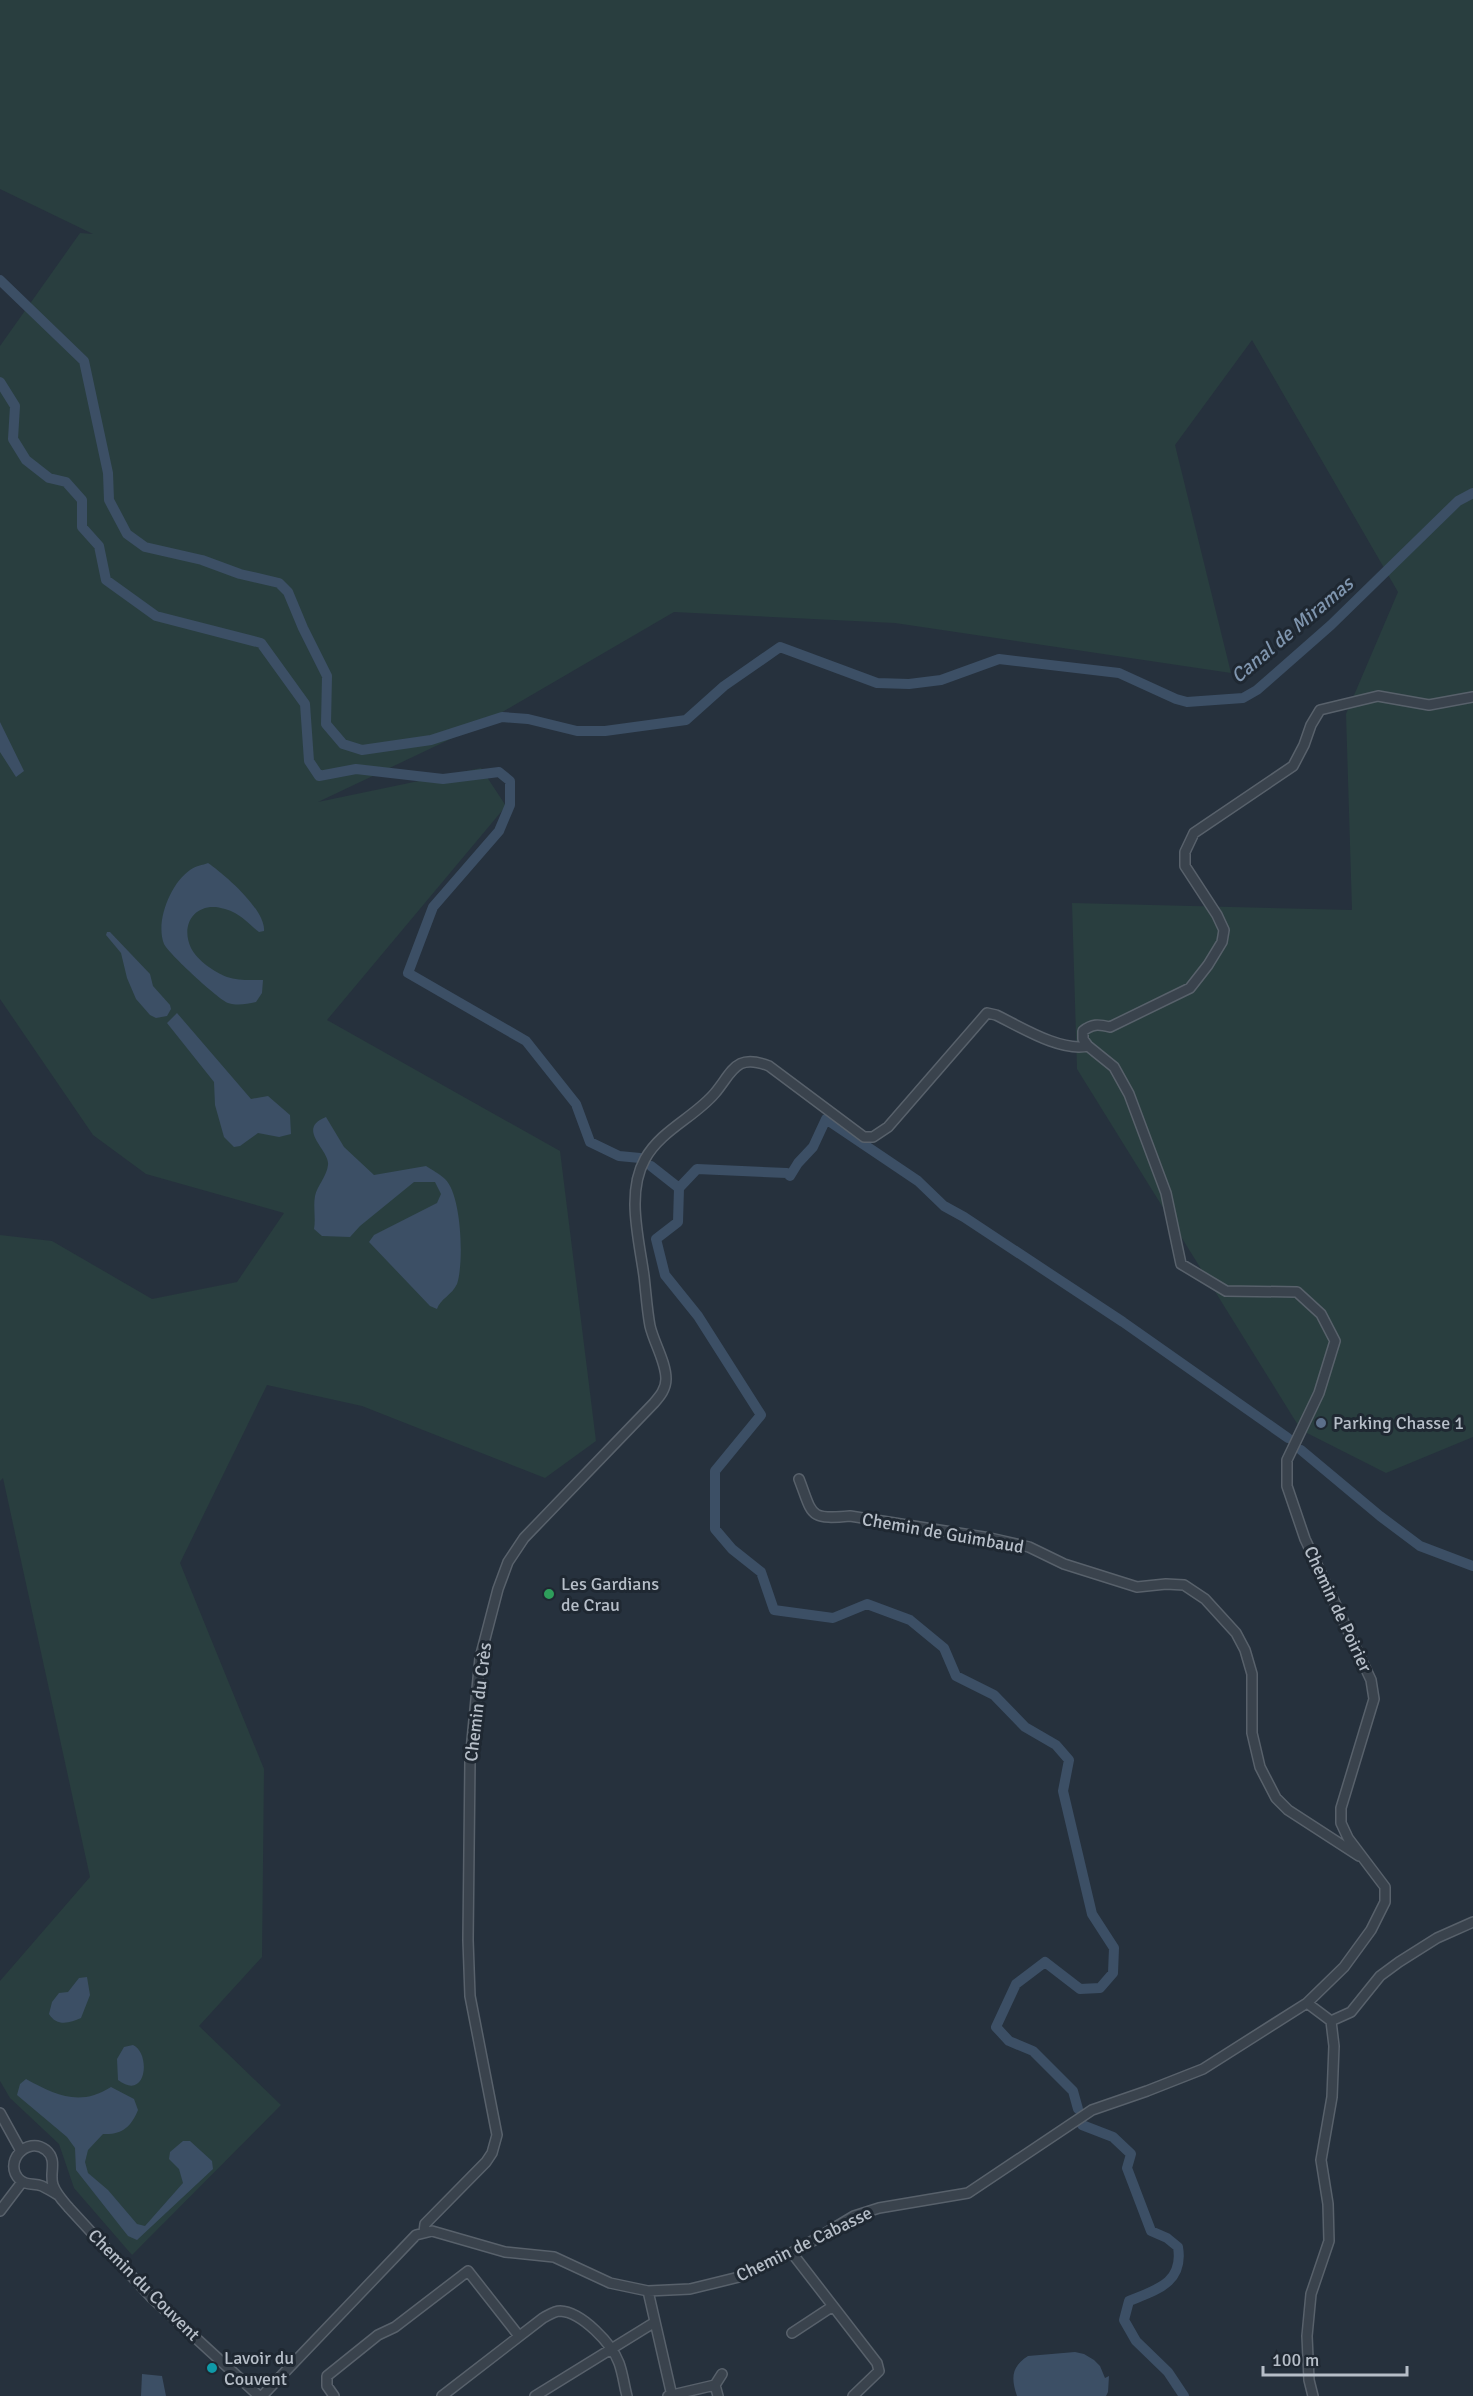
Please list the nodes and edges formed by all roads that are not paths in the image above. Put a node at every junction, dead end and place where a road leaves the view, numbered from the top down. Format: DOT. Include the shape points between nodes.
graph roads {
  1 [pos="1473,697"];
  2 [pos="1088,1046"];
  3 [pos="800,1479"];
  4 [pos="1364,1859"];
  5 [pos="1473,1922"];
  6 [pos="1307,2003"];
  7 [pos="1331,2021"];
  8 [pos="0,2114"];
  9 [pos="21,2151"];
  10 [pos="52,2174"];
  11 [pos="22,2182"];
  12 [pos="37,2185"];
  13 [pos="58,2196"];
  14 [pos="0,2211"];
  15 [pos="424,2232"];
  16 [pos="792,2253"];
  17 [pos="648,2291"];
  18 [pos="833,2306"];
  19 [pos="655,2322"];
  20 [pos="792,2333"];
  21 [pos="519,2336"];
  22 [pos="611,2348"];
  23 [pos="722,2374"];
  24 [pos="716,2385"];
  25 [pos="260,2396"];
  26 [pos="334,2396"];
  27 [pos="442,2396"];
  28 [pos="535,2396"];
  29 [pos="627,2396"];
  30 [pos="670,2396"];
  31 [pos="718,2396"];
  32 [pos="853,2396"];
  33 [pos="1313,2396"];
  1 -- 2 [label="street" via="1429,705 1378,696 1320,710 1293,766 1194,833 1185,852 1185,866 1224,930 1222,942 1208,965 1190,988 1110,1027 1090,1026 1083,1031"];
  2 -- 4 [label="street, Chemin de Poirier" via="1114,1067 1130,1094 1166,1193 1181,1264 1226,1291 1297,1292 1321,1314 1335,1341 1319,1393 1287,1460 1287,1486 1305,1539 1371,1680 1374,1699 1341,1808 1341,1823"];
  2 -- 15 [label="street, Chemin du Crès" via="1080,1048 1045,1039 987,1013 888,1126 873,1137 864,1137 769,1066 753,1060 734,1068 714,1095 657,1143 645,1159 635,1212 650,1326 666,1378 664,1390 524,1538 508,1562 498,1589 480,1658 468,1830 470,1996 496,2135 486,2162 425,2224"];
  3 -- 4 [label="street, Chemin de Guimbaud" via="812,1513 818,1516 850,1516 990,1538 1029,1547 1064,1564 1137,1587 1184,1585 1206,1599 1236,1633 1245,1650 1252,1674 1252,1733 1260,1767 1276,1798 1288,1810"];
  4 -- 6 [label="street, Chemin de Poirier" via="1385,1887 1385,1902 1371,1930 1344,1967"];
  5 -- 7 [label="street" via="1437,1938 1399,1962 1380,1976 1352,2012"];
  6 -- 7 [label="street"];
  6 -- 16 [label="street, Chemin de Cabasse" via="1203,2068 1092,2110 968,2193 854,2216"];
  7 -- 33 [label="street" via="1332,2097 1321,2160 1329,2241 1311,2294 1307,2336"];
  8 -- 9 [label="street"];
  9 -- 10 [label="street, Chemin du Couvent" via="33,2146 46,2150 53,2161"];
  9 -- 11 [label="street" via="14,2166"];
  10 -- 12 [label="street"];
  10 -- 13 [label="street, Chemin du Couvent"];
  11 -- 12 [label="street, Chemin du Couvent"];
  11 -- 14 [label="street"];
  12 -- 13 [label="street, Chemin du Couvent"];
  13 -- 25 [label="street, Chemin du Couvent" via="138,2284"];
  15 -- 17 [label="street, Chemin de Cabasse" via="505,2252 554,2257 610,2283"];
  15 -- 25 [label="street" via="416,2235"];
  16 -- 17 [label="street, Chemin de Cabasse" via="743,2276 690,2289"];
  16 -- 18 [label="street"];
  17 -- 19 [label="street"];
  18 -- 20 [label="street"];
  18 -- 32 [label="street" via="877,2362 879,2371"];
  19 -- 22 [label="street"];
  19 -- 30 [label="street"];
  21 -- 22 [label="street" via="557,2310 569,2312 596,2330"];
  21 -- 26 [label="street" via="468,2271 327,2376 327,2386"];
  21 -- 27 [label="street"];
  22 -- 28 [label="street"];
  22 -- 29 [label="street" via="619,2362"];
  23 -- 24 [label="street"];
  24 -- 30 [label="street"];
  24 -- 31 [label="street"];
}
